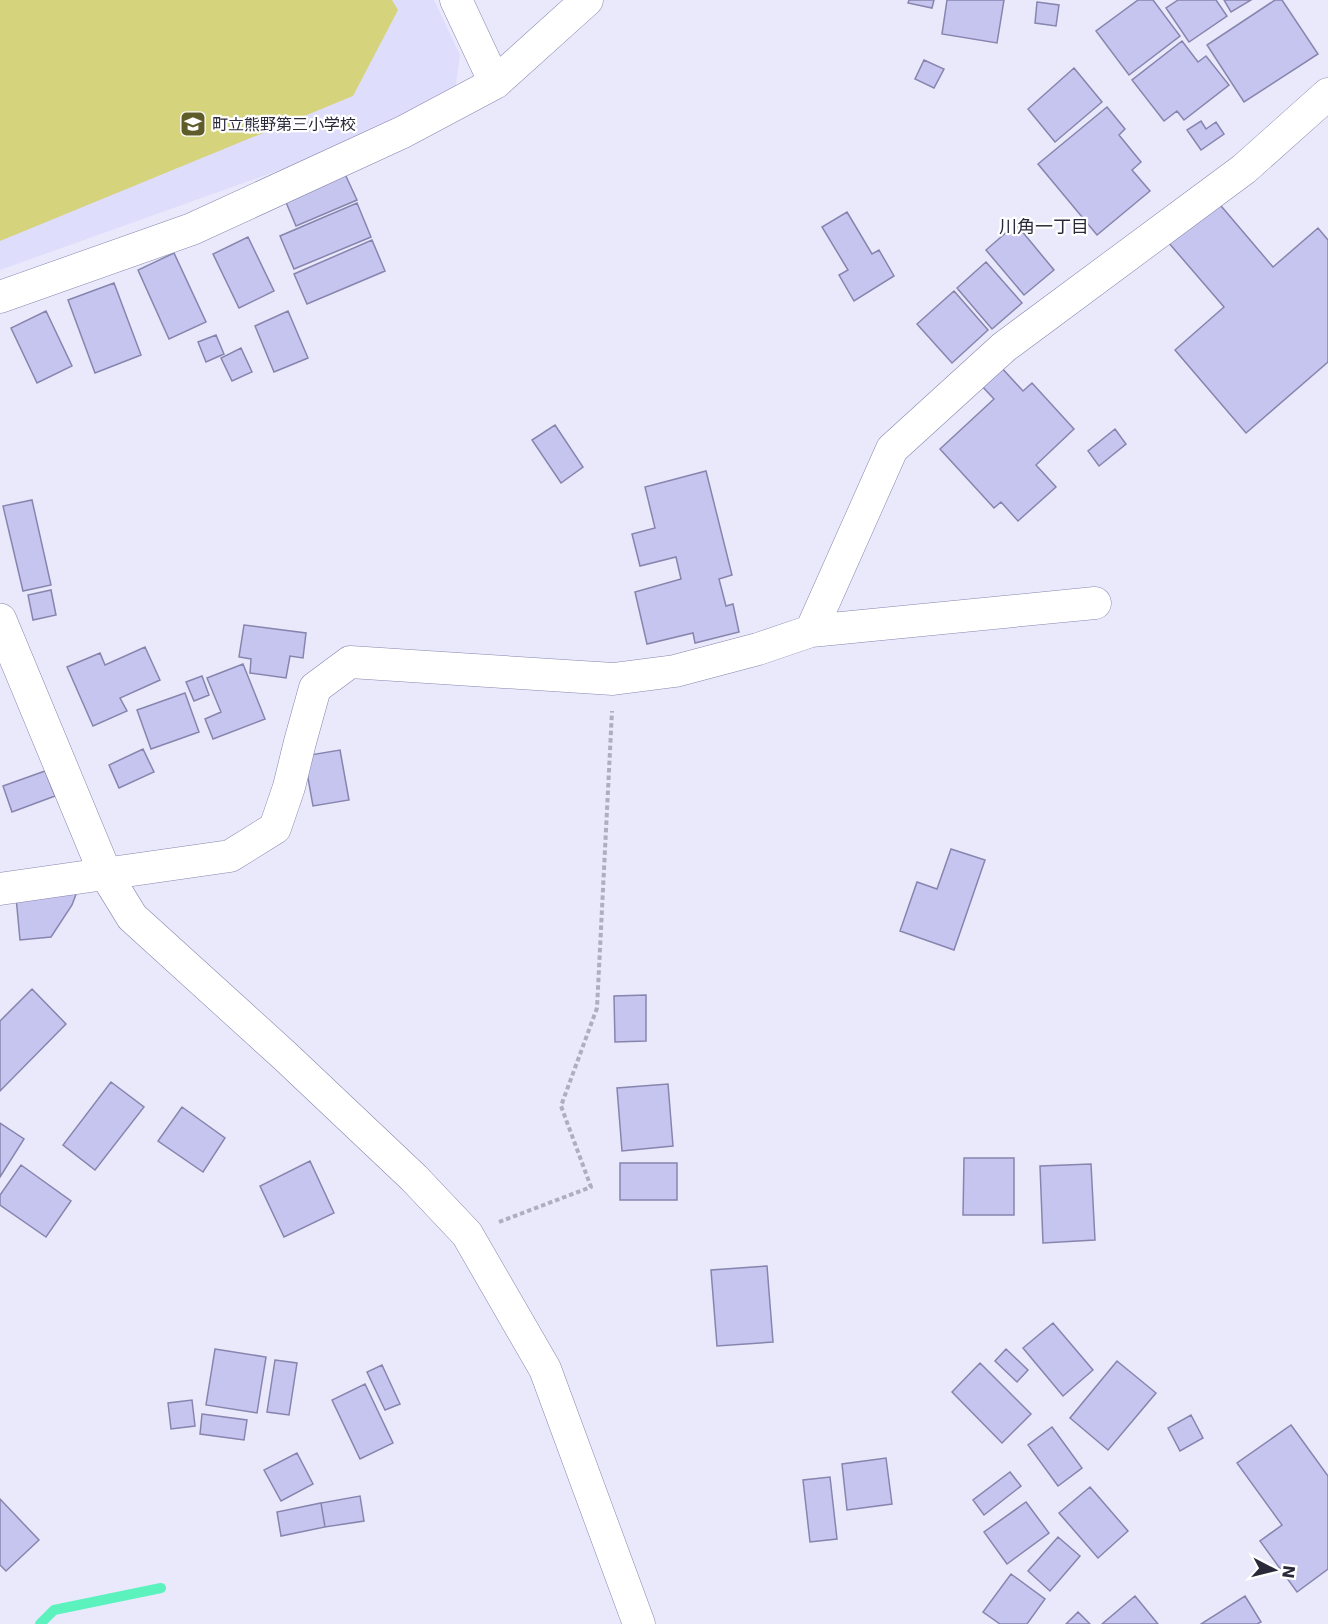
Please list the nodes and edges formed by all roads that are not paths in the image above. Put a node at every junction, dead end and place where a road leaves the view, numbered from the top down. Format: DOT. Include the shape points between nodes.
graph roads {
  1 [pos="456,0"];
  2 [pos="587,0"];
  3 [pos="495,83"];
  4 [pos="1328,94"];
  5 [pos="0,297"];
  6 [pos="1095,603"];
  7 [pos="0,620"];
  8 [pos="811,631"];
  9 [pos="105,873"];
  10 [pos="0,889"];
  11 [pos="639,1624"];
  1 -- 3 [label="street"];
  2 -- 3 [label="street"];
  3 -- 5 [label="street" via="403,132 192,229"];
  4 -- 8 [label="street" via="1244,169 1004,347 892,449"];
  6 -- 8 [label="street"];
  7 -- 9 [label="street"];
  8 -- 9 [label="street" via="675,670 613,679 350,662 315,688 275,828 230,856"];
  9 -- 10 [label="street"];
  9 -- 11 [label="street" via="132,917 414,1178 467,1234 545,1369"];
}
